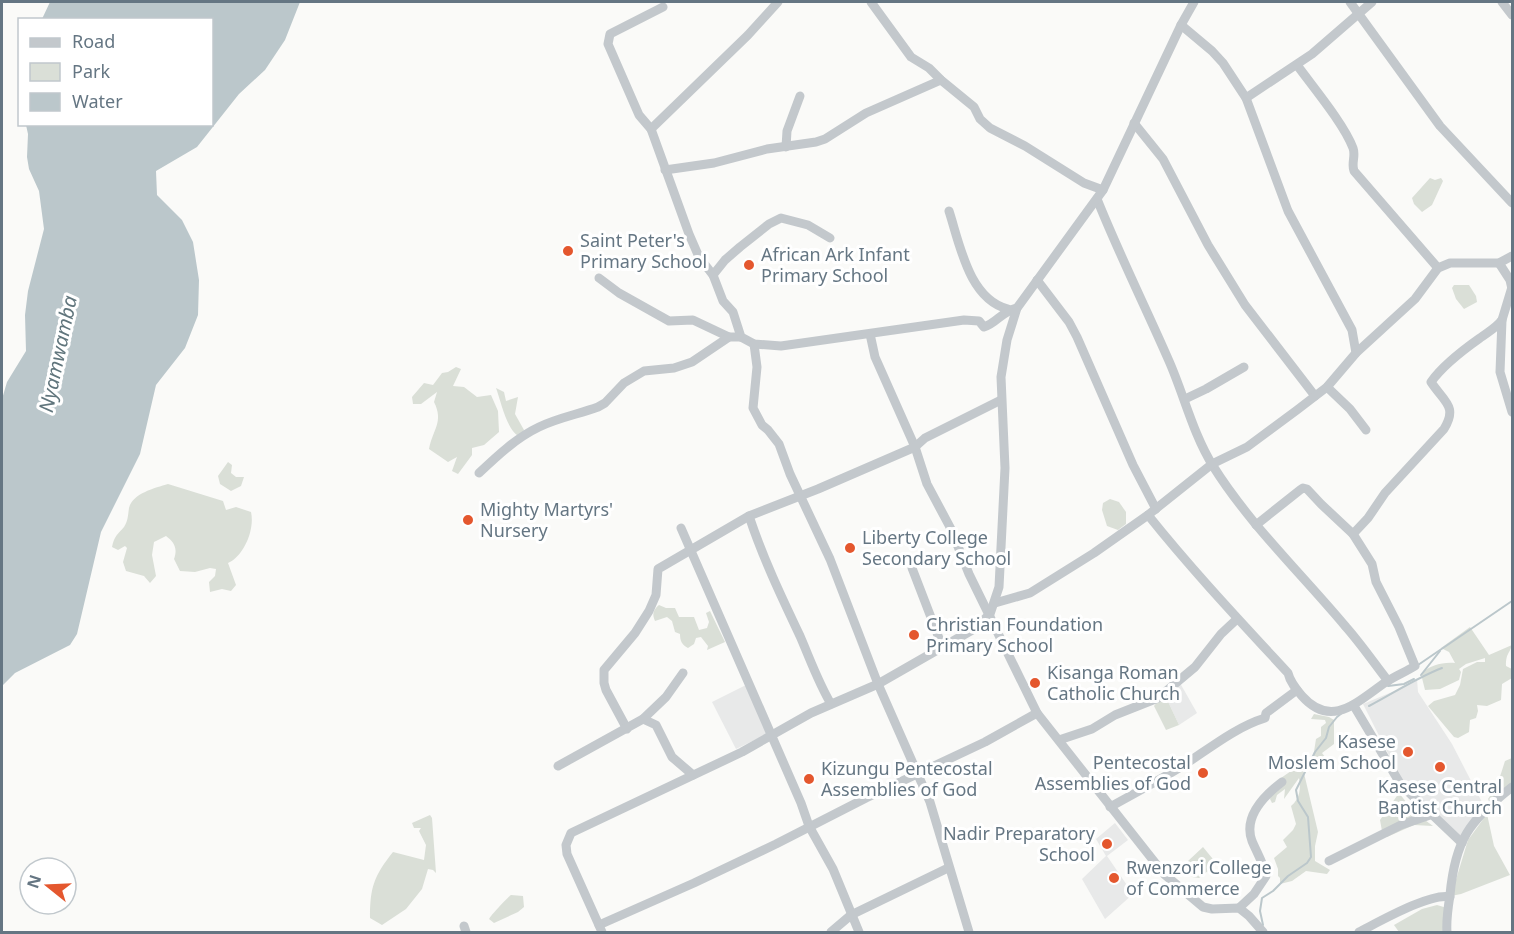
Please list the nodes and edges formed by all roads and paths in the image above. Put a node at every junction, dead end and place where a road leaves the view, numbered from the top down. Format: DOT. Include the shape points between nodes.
graph roads {
  1 [pos="778,2"];
  2 [pos="871,2"];
  3 [pos="1194,2"];
  4 [pos="1350,2"];
  5 [pos="1372,2"];
  6 [pos="1502,2"];
  7 [pos="663,7"];
  8 [pos="1359,12"];
  9 [pos="1512,15"];
  10 [pos="1181,25"];
  11 [pos="1297,65"];
  12 [pos="941,80"];
  13 [pos="800,96"];
  14 [pos="1246,98"];
  15 [pos="1134,123"];
  16 [pos="651,129"];
  17 [pos="786,147"];
  18 [pos="665,170"];
  19 [pos="1102,190"];
  20 [pos="1096,199"];
  21 [pos="1512,203"];
  22 [pos="949,211"];
  23 [pos="830,238"];
  24 [pos="1512,256"];
  25 [pos="1499,263"];
  26 [pos="1438,268"];
  27 [pos="713,275"];
  28 [pos="599,278"];
  29 [pos="1037,280"];
  30 [pos="1512,288"];
  31 [pos="1511,301"];
  32 [pos="1013,309"];
  33 [pos="1502,320"];
  34 [pos="870,334"];
  35 [pos="729,337"];
  36 [pos="741,337"];
  37 [pos="754,344"];
  38 [pos="1356,353"];
  39 [pos="1244,367"];
  40 [pos="1327,387"];
  41 [pos="1316,396"];
  42 [pos="1185,399"];
  43 [pos="1001,400"];
  44 [pos="1512,412"];
  45 [pos="1366,430"];
  46 [pos="915,447"];
  47 [pos="1212,464"];
  48 [pos="479,473"];
  49 [pos="801,495"];
  50 [pos="1152,512"];
  51 [pos="749,516"];
  52 [pos="1256,525"];
  53 [pos="681,528"];
  54 [pos="1353,534"];
  55 [pos="692,550"];
  56 [pos="912,568"];
  57 [pos="995,603"];
  58 [pos="990,614"];
  59 [pos="1237,619"];
  60 [pos="942,646"];
  61 [pos="683,673"];
  62 [pos="1388,681"];
  63 [pos="878,684"];
  64 [pos="1297,690"];
  65 [pos="831,704"];
  66 [pos="1354,706"];
  67 [pos="1037,713"];
  68 [pos="643,719"];
  69 [pos="627,729"];
  70 [pos="771,736"];
  71 [pos="1059,740"];
  72 [pos="558,766"];
  73 [pos="918,772"];
  74 [pos="693,776"];
  75 [pos="1282,782"];
  76 [pos="1512,787"];
  77 [pos="1110,807"];
  78 [pos="1430,815"];
  79 [pos="809,826"];
  80 [pos="1462,843"];
  81 [pos="1329,861"];
  82 [pos="948,868"];
  83 [pos="1449,897"];
  84 [pos="1239,908"];
  85 [pos="850,915"];
  86 [pos="600,929"];
  87 [pos="831,933"];
  88 [pos="859,933"];
  89 [pos="969,933"];
  90 [pos="1263,933"];
  91 [pos="1359,933"];
  92 [pos="1447,933"];
  1 -- 16 [label="street"];
  2 -- 12 [label="street" via="912,57"];
  3 -- 10 [label="street"];
  4 -- 8 [label="street"];
  5 -- 8 [label="street"];
  6 -- 9 [label="street"];
  7 -- 16 [label="street" via="610,34 608,44 639,115"];
  8 -- 11 [label="street"];
  8 -- 21 [label="street" via="1440,126"];
  10 -- 14 [label="street" via="1223,63"];
  10 -- 15 [label="street"];
  11 -- 14 [label="street"];
  11 -- 26 [label="street" via="1349,140 1354,152 1354,171"];
  12 -- 17 [label="street" via="866,113 825,139"];
  12 -- 19 [label="street" via="974,107 990,128"];
  13 -- 17 [label="street" via="787,131"];
  14 -- 38 [label="street" via="1288,211 1352,330"];
  15 -- 19 [label="street"];
  15 -- 41 [label="street" via="1163,159 1208,246 1245,305"];
  16 -- 18 [label="street"];
  17 -- 18 [label="street"];
  18 -- 27 [label="street" via="699,257"];
  19 -- 20 [label="street"];
  20 -- 29 [label="street"];
  20 -- 42 [label="street"];
  22 -- 32 [label="street" via="977,286 996,307"];
  23 -- 27 [label="street" via="808,225 781,218 724,260"];
  24 -- 25 [label="street"];
  25 -- 26 [label="street" via="1450,263"];
  25 -- 30 [label="street"];
  26 -- 38 [label="street" via="1415,299"];
  27 -- 36 [label="street"];
  28 -- 35 [label="street" via="669,321 693,320"];
  29 -- 32 [label="street"];
  29 -- 50 [label="street" via="1077,337"];
  30 -- 31 [label="street"];
  31 -- 33 [label="street"];
  32 -- 34 [label="street" via="984,327 979,321 964,320"];
  32 -- 43 [label="street" via="1003,360"];
  33 -- 44 [label="street" via="1500,372"];
  33 -- 54 [label="street" via="1431,382 1450,408 1450,419"];
  34 -- 37 [label="street" via="780,346"];
  34 -- 46 [label="street" via="875,357"];
  35 -- 36 [label="street"];
  35 -- 48 [label="street" via="692,362 644,371 598,407 541,425 510,444"];
  36 -- 37 [label="street"];
  37 -- 49 [label="street" via="757,367 753,408 779,444"];
  38 -- 40 [label="street"];
  39 -- 42 [label="street"];
  40 -- 41 [label="street"];
  40 -- 45 [label="street"];
  41 -- 47 [label="street" via="1247,447"];
  42 -- 47 [label="street"];
  43 -- 46 [label="street" via="925,438"];
  43 -- 57 [label="street" via="1005,468"];
  46 -- 49 [label="street"];
  46 -- 58 [label="street" via="927,484"];
  47 -- 50 [label="street"];
  47 -- 52 [label="street"];
  49 -- 51 [label="street"];
  49 -- 63 [label="street"];
  50 -- 57 [label="street" via="1030,593"];
  50 -- 59 [label="street" via="1185,561"];
  51 -- 55 [label="street"];
  51 -- 65 [label="street" via="765,562"];
  52 -- 54 [label="street" via="1306,488"];
  52 -- 62 [label="street"];
  53 -- 55 [label="street"];
  54 -- 62 [label="street" via="1372,564 1376,582 1415,666"];
  55 -- 69 [label="street" via="658,569 656,595 649,611 604,670 606,690"];
  55 -- 70 [label="street"];
  56 -- 60 [label="street"];
  57 -- 58 [label="street"];
  58 -- 60 [label="street" via="974,629"];
  58 -- 67 [label="street"];
  59 -- 64 [label="street" via="1288,673"];
  59 -- 71 [label="street" via="1195,667 1158,698"];
  60 -- 63 [label="street"];
  61 -- 68 [label="street"];
  62 -- 66 [label="street"];
  63 -- 65 [label="street"];
  63 -- 73 [label="street"];
  64 -- 66 [label="street" via="1319,709 1341,711"];
  64 -- 77 [label="street" via="1266,713 1265,718"];
  65 -- 70 [label="street"];
  66 -- 78 [label="street" via="1401,785"];
  67 -- 71 [label="street"];
  67 -- 73 [label="street"];
  68 -- 69 [label="street"];
  68 -- 74 [label="street" via="656,725 672,757"];
  69 -- 72 [label="street"];
  70 -- 74 [label="street"];
  70 -- 79 [label="street"];
  71 -- 77 [label="street"];
  73 -- 79 [label="street"];
  73 -- 82 [label="street"];
  74 -- 86 [label="street" via="571,833 567,854"];
  75 -- 84 [label="street" via="1265,796 1252,818 1251,837 1266,876"];
  76 -- 80 [label="street" via="1477,817"];
  77 -- 84 [label="street" via="1156,866 1198,904 1208,909"];
  78 -- 80 [label="street"];
  78 -- 81 [label="street"];
  79 -- 85 [label="street" via="833,869"];
  79 -- 86 [label="street"];
  80 -- 83 [label="street" via="1451,873"];
  82 -- 85 [label="street"];
  82 -- 89 [label="street"];
  83 -- 91 [label="street" via="1416,905"];
  83 -- 92 [label="street"];
  84 -- 90 [label="street"];
  85 -- 87 [label="street"];
  85 -- 88 [label="street"];
}
